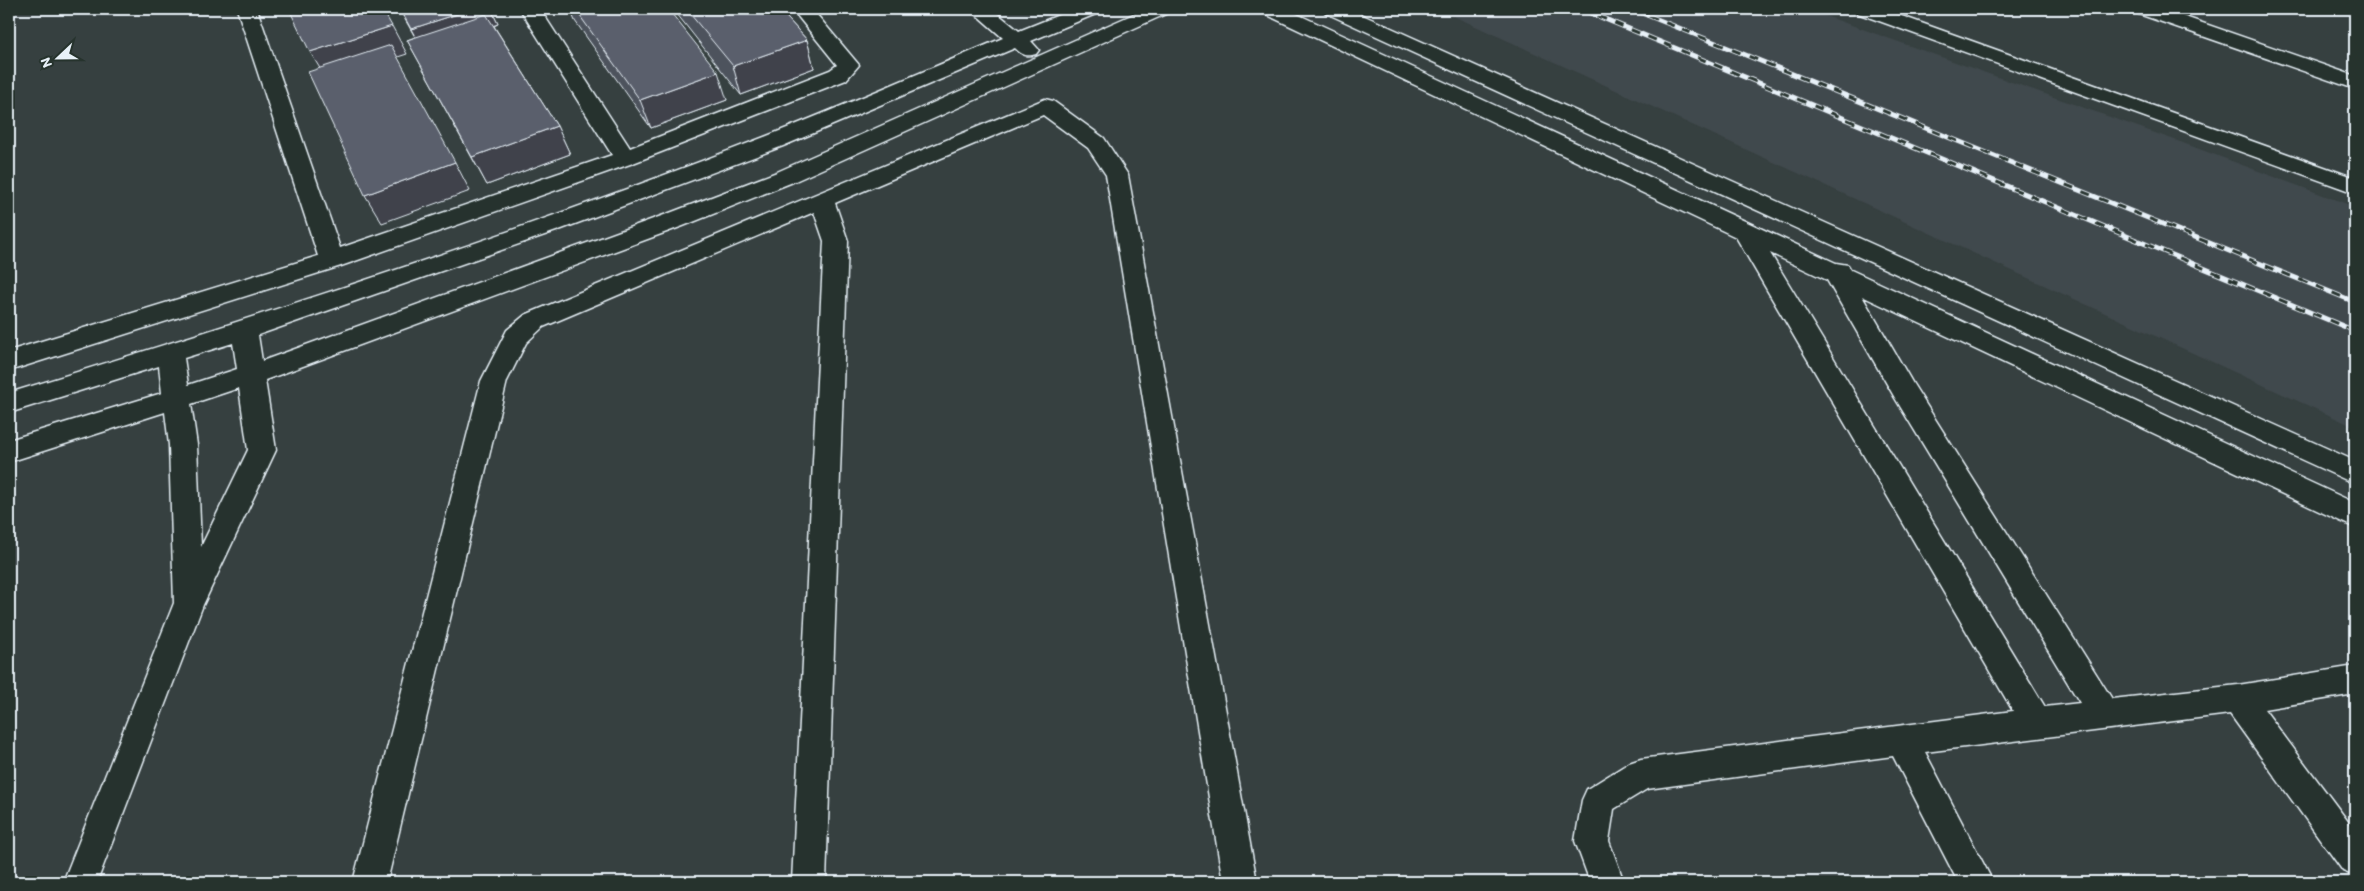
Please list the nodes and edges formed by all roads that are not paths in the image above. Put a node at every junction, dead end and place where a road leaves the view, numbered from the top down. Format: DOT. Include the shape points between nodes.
graph roads {
  1 [pos="247,9"];
  2 [pos="530,9"];
  3 [pos="802,9"];
  4 [pos="980,9"];
  5 [pos="1091,9"];
  6 [pos="1161,9"];
  7 [pos="1270,9"];
  8 [pos="1333,9"];
  9 [pos="1864,9"];
  10 [pos="2143,9"];
  11 [pos="1049,15"];
  12 [pos="1017,39"];
  13 [pos="1084,44"];
  14 [pos="1043,62"];
  15 [pos="2355,83"];
  16 [pos="625,158"];
  17 [pos="2355,186"];
  18 [pos="822,200"];
  19 [pos="1764,205"];
  20 [pos="1746,232"];
  21 [pos="1855,246"];
  22 [pos="332,260"];
  23 [pos="1837,275"];
  24 [pos="244,330"];
  25 [pos="170,353"];
  26 [pos="9,361"];
  27 [pos="250,376"];
  28 [pos="176,398"];
  29 [pos="9,403"];
  30 [pos="9,451"];
  31 [pos="2355,473"];
  32 [pos="2355,516"];
  33 [pos="188,605"];
  34 [pos="2355,680"];
  35 [pos="2238,699"];
  36 [pos="2104,714"];
  37 [pos="2037,723"];
  38 [pos="1901,740"];
  39 [pos="2355,859"];
  40 [pos="80,882"];
  41 [pos="370,882"];
  42 [pos="810,882"];
  43 [pos="1240,882"];
  44 [pos="1607,882"];
  45 [pos="1976,882"];
  1 -- 22 [label="street"];
  2 -- 16 [label="street"];
  3 -- 16 [label="street" via="848,65 838,75"];
  4 -- 12 [label="street"];
  5 -- 11 [label="street"];
  6 -- 13 [label="street"];
  7 -- 20 [label="street"];
  8 -- 19 [label="street"];
  9 -- 17 [label="street"];
  10 -- 15 [label="street"];
  11 -- 12 [label="street"];
  11 -- 13 [label="street"];
  12 -- 14 [label="street"];
  12 -- 24 [label="street" via="775,141 551,224"];
  13 -- 14 [label="street"];
  14 -- 27 [label="street" via="785,177"];
  16 -- 22 [label="street"];
  18 -- 41 [label="street" via="534,321 516,337 494,380"];
  18 -- 42 [label="street" via="836,241"];
  18 -- 43 [label="street" via="1044,106 1096,143 1117,174"];
  19 -- 20 [label="street"];
  19 -- 21 [label="street"];
  20 -- 23 [label="street"];
  20 -- 37 [label="street"];
  21 -- 23 [label="street"];
  21 -- 31 [label="street"];
  22 -- 26 [label="street"];
  23 -- 32 [label="street"];
  23 -- 36 [label="street" via="1904,390"];
  24 -- 25 [label="street"];
  24 -- 27 [label="street"];
  25 -- 28 [label="street"];
  25 -- 29 [label="street"];
  27 -- 28 [label="street"];
  27 -- 33 [label="street" via="262,450"];
  28 -- 30 [label="street"];
  28 -- 33 [label="street" via="183,445"];
  33 -- 40 [label="street"];
  34 -- 35 [label="street"];
  35 -- 36 [label="street"];
  35 -- 39 [label="street"];
  36 -- 37 [label="street"];
  37 -- 38 [label="street"];
  38 -- 44 [label="street" via="1641,774 1599,800 1592,841"];
  38 -- 45 [label="street"];
}
